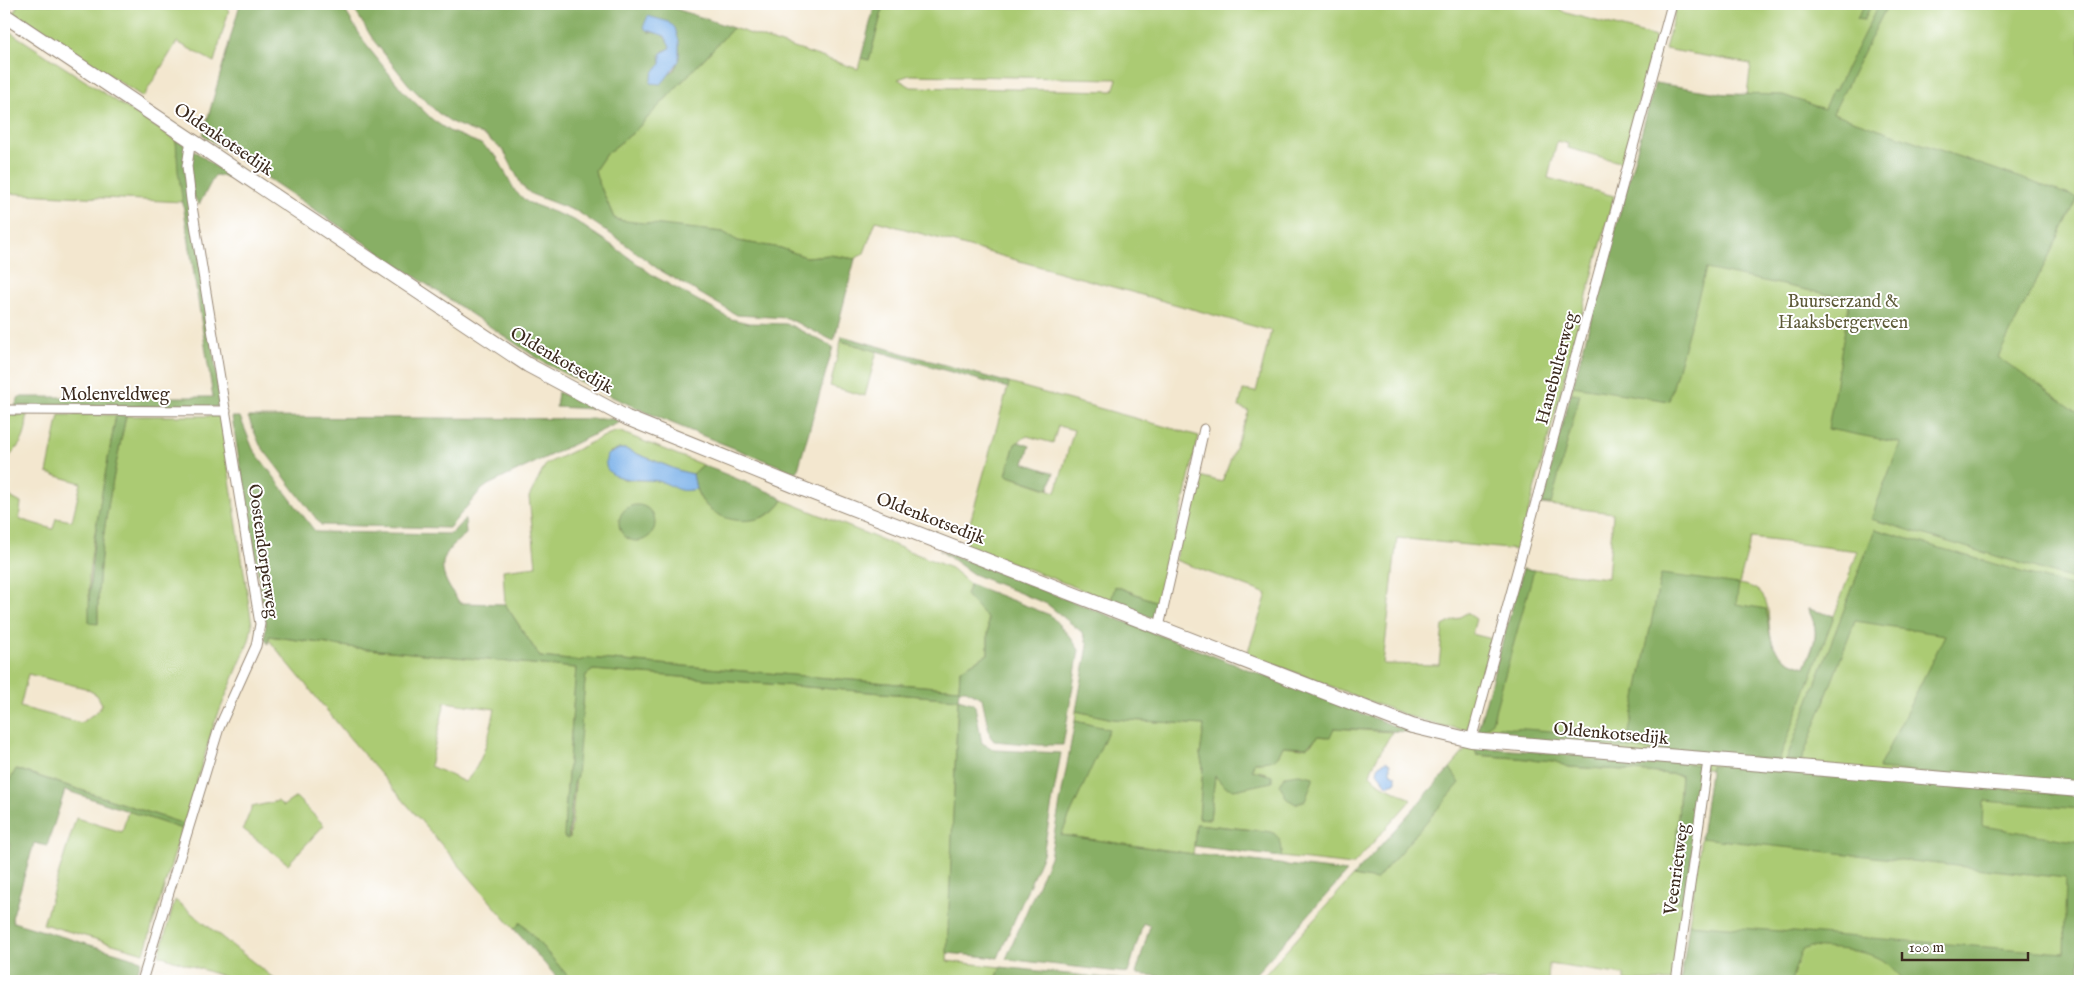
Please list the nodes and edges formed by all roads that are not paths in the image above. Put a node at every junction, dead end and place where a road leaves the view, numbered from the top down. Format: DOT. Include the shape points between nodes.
graph roads {
  1 [pos="1672,4"];
  2 [pos="4,15"];
  3 [pos="191,139"];
  4 [pos="4,410"];
  5 [pos="226,411"];
  6 [pos="1204,428"];
  7 [pos="1159,627"];
  8 [pos="1471,740"];
  9 [pos="1708,761"];
  10 [pos="2080,790"];
  11 [pos="142,981"];
  12 [pos="1676,981"];
  1 -- 8 [label="street, Hanebulterweg"];
  2 -- 3 [label="street, Oldenkotsedijk"];
  3 -- 5 [label="street, Oostendorperweg" via="186,166"];
  3 -- 7 [label="street, Oldenkotsedijk" via="528,365 606,408 798,487"];
  4 -- 5 [label="street, Molenveldweg"];
  5 -- 11 [label="street, Oostendorperweg" via="260,624 258,638 219,728"];
  6 -- 7 [label="street"];
  7 -- 8 [label="street, Oldenkotsedijk" via="1412,726"];
  8 -- 9 [label="street, Oldenkotsedijk"];
  9 -- 10 [label="street, Oldenkotsedijk"];
  9 -- 12 [label="street, Veenrietweg"];
}
